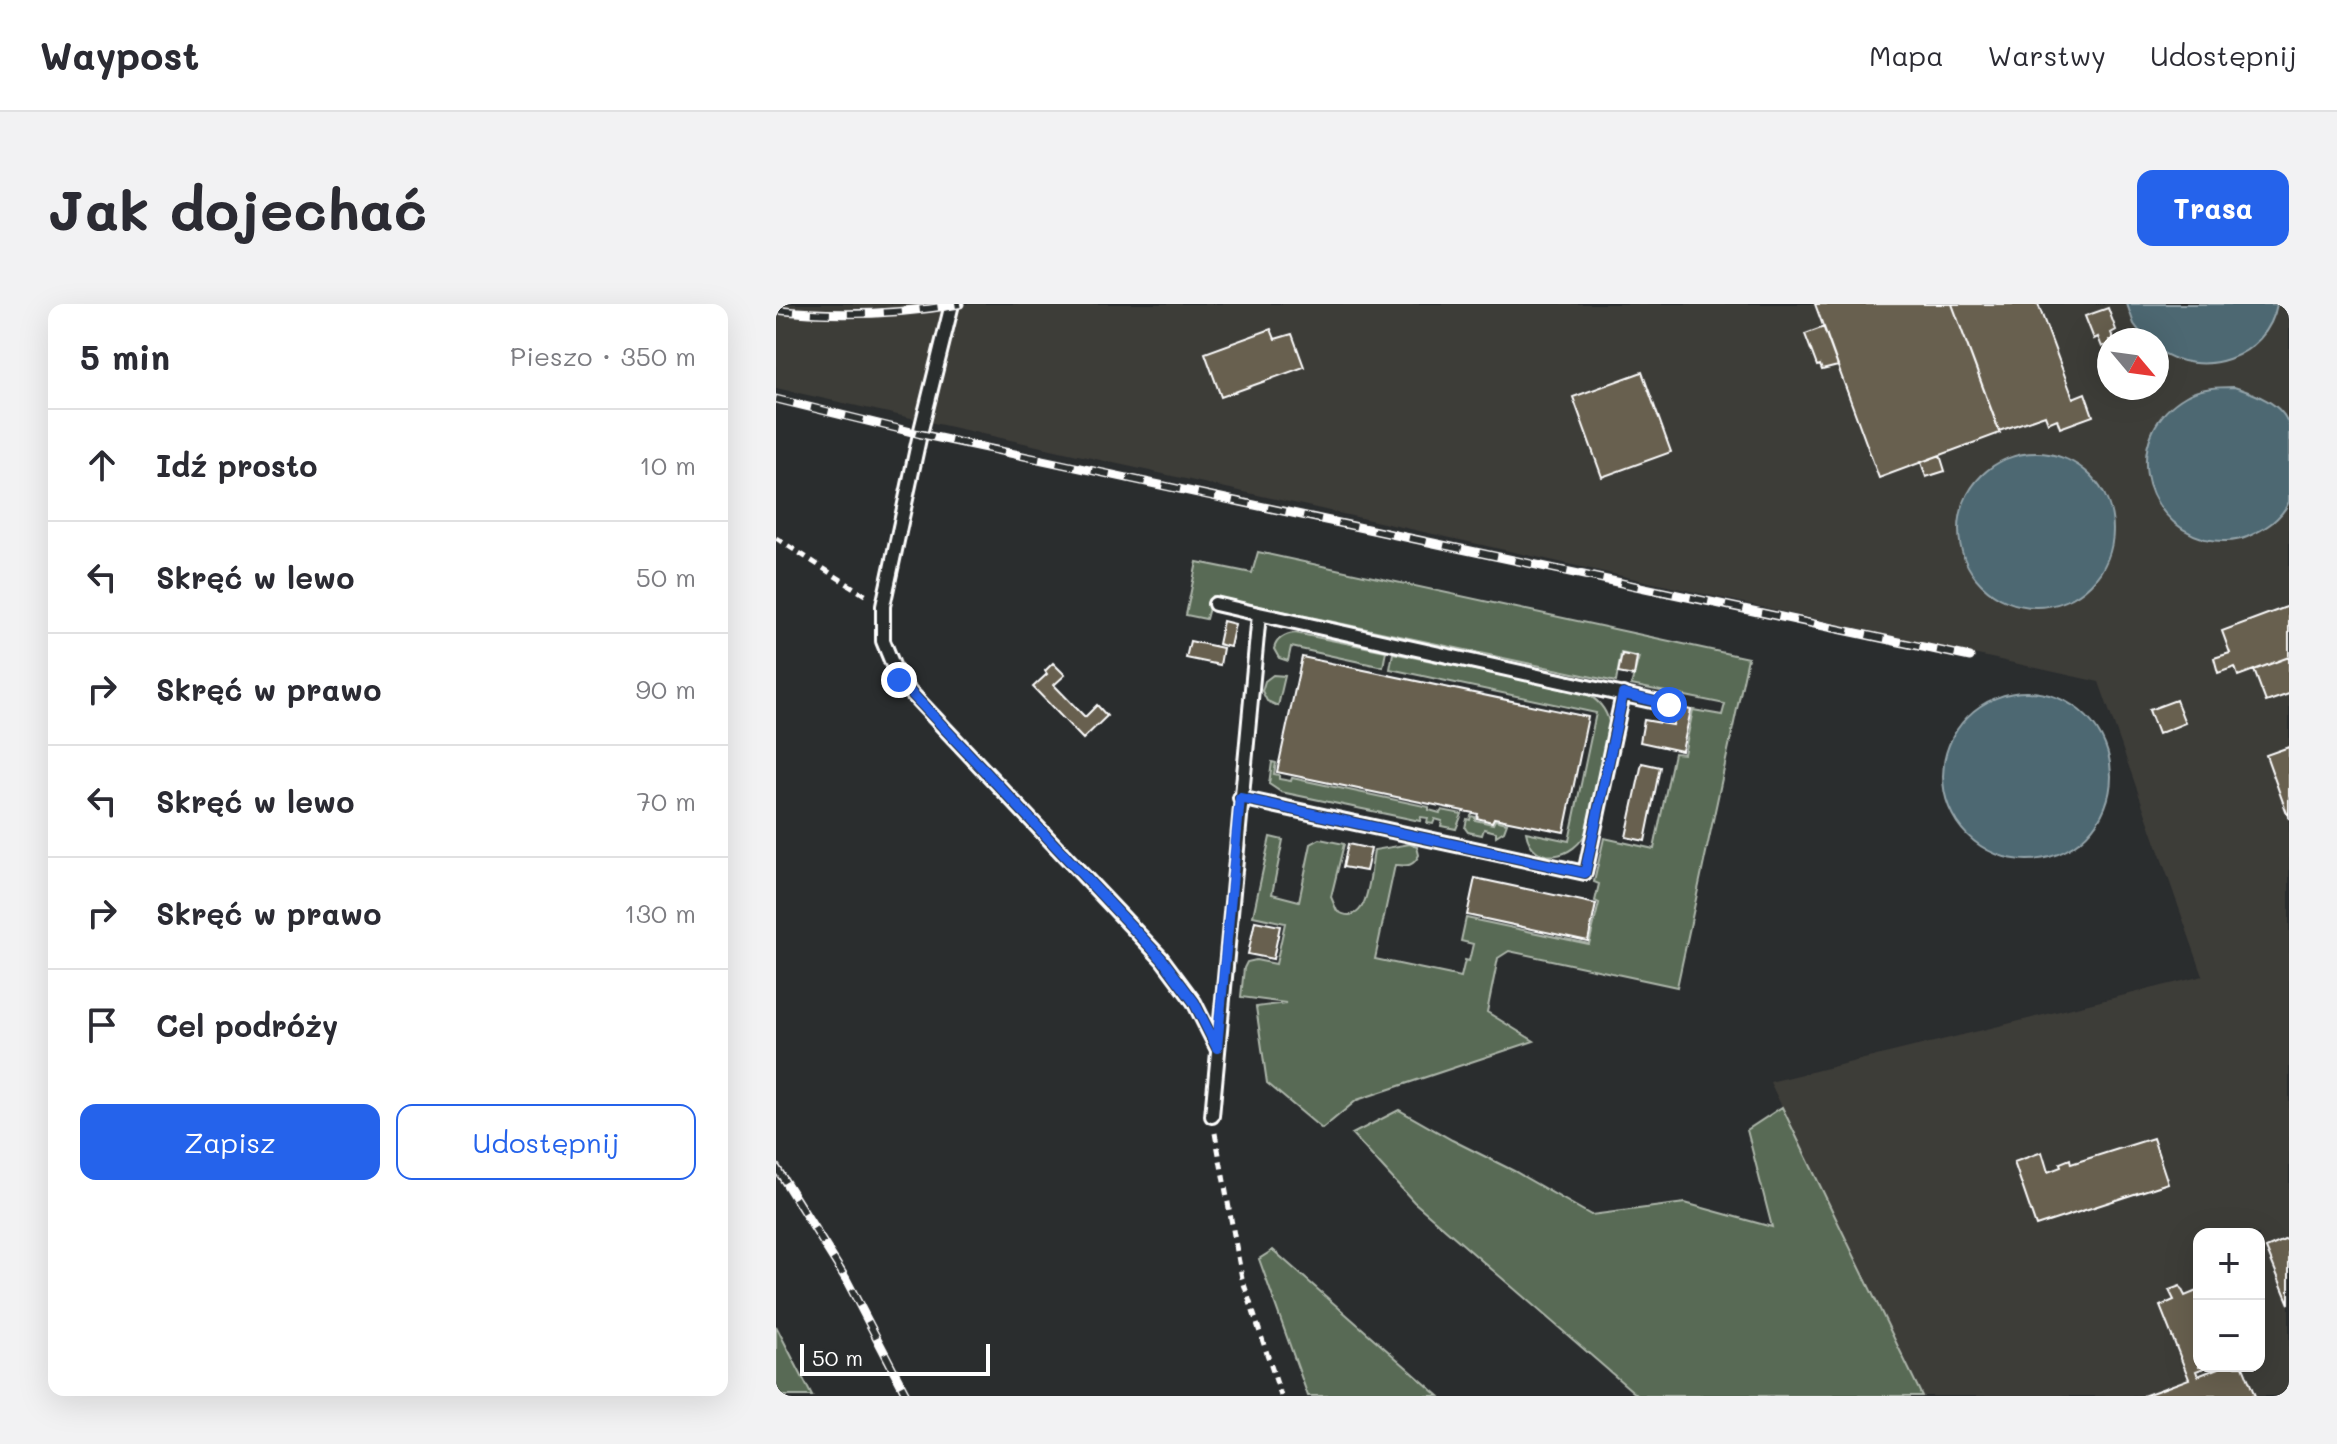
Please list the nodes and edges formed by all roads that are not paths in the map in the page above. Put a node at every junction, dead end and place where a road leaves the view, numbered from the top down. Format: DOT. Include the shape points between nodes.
graph roads {
  1 [pos="952,304"];
  2 [pos="1215,604"];
  3 [pos="1259,614"];
  4 [pos="1623,694"];
  5 [pos="1669,705"];
  6 [pos="1240,798"];
  7 [pos="1217,1048"];
  8 [pos="1212,1116"];
  1 -- 7 [label="lane" via="883,606 883,641 899,680 1162,959 1194,1002"];
  2 -- 3 [label="lane"];
  3 -- 4 [label="lane"];
  3 -- 6 [label="lane"];
  4 -- 5 [label="lane"];
  4 -- 6 [label="lane" via="1585,873"];
  6 -- 7 [label="lane"];
  7 -- 8 [label="lane"];
}
